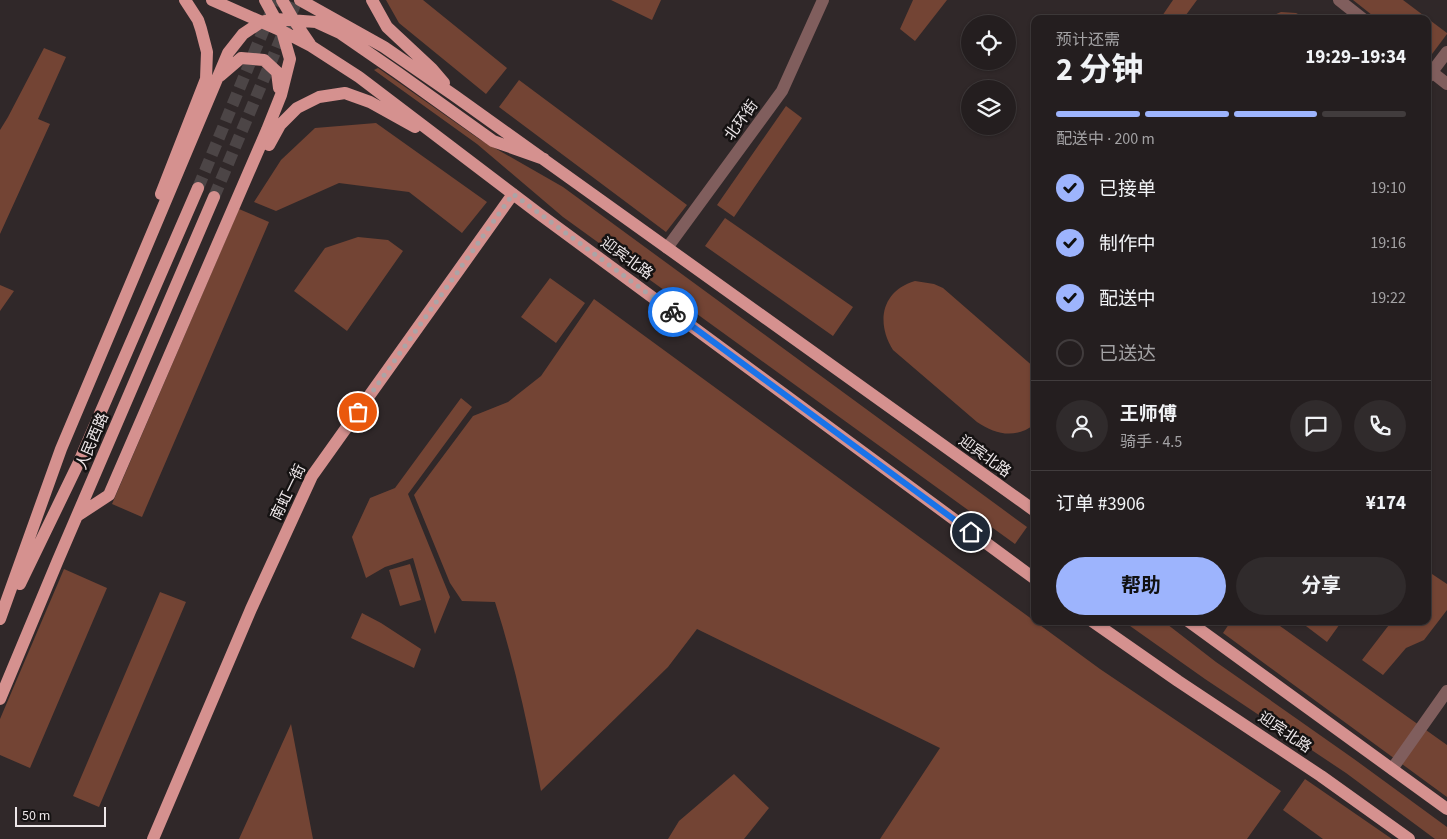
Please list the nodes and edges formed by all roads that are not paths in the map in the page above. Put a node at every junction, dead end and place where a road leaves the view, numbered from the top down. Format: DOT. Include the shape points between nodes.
graph roads {
  1 [pos="185,0"];
  2 [pos="212,0"];
  3 [pos="265,0"];
  4 [pos="301,0"];
  5 [pos="372,0"];
  6 [pos="823,0"];
  7 [pos="1339,0"];
  8 [pos="283,1"];
  9 [pos="1358,15"];
  10 [pos="276,19"];
  11 [pos="292,19"];
  12 [pos="261,22"];
  13 [pos="282,31"];
  14 [pos="311,46"];
  15 [pos="1447,52"];
  16 [pos="1431,71"];
  17 [pos="1431,74"];
  18 [pos="219,78"];
  19 [pos="1447,84"];
  20 [pos="280,95"];
  21 [pos="455,96"];
  22 [pos="457,151"];
  23 [pos="544,159"];
  24 [pos="198,188"];
  25 [pos="513,194"];
  26 [pos="214,197"];
  27 [pos="234,208"];
  28 [pos="668,248"];
  29 [pos="140,263"];
  30 [pos="1031,508"];
  31 [pos="77,516"];
  32 [pos="1031,576"];
  33 [pos="0,619"];
  34 [pos="0,625"];
  35 [pos="1098,625"];
  36 [pos="1194,625"];
  37 [pos="1447,691"];
  38 [pos="0,699"];
  39 [pos="1392,769"];
  40 [pos="1447,809"];
  41 [pos="153,839"];
  42 [pos="1409,839"];
  1 -- 29 [label="main road" via="201,29 207,52 206,79 166,179"];
  2 -- 12 [label="main road, 迎宾北路"];
  3 -- 8 [label="main road"];
  3 -- 10 [label="main road"];
  4 -- 8 [label="main road"];
  4 -- 21 [label="main road, 迎宾北路" via="384,47"];
  5 -- 21 [label="main road" via="388,27"];
  6 -- 28 [label="street, 北环街" via="782,91"];
  7 -- 9 [label="street"];
  8 -- 11 [label="main road"];
  10 -- 11 [label="main road"];
  10 -- 12 [label="main road"];
  10 -- 13 [label="main road"];
  11 -- 14 [label="main road"];
  11 -- 23 [label="main road" via="316,22 340,33 493,141"];
  12 -- 13 [label="main road, 迎宾北路"];
  12 -- 18 [label="main road" via="243,34 228,53"];
  13 -- 14 [label="main road, 迎宾北路"];
  13 -- 20 [label="main road" via="290,59"];
  14 -- 22 [label="main road, 迎宾北路" via="359,77"];
  15 -- 16 [label="street"];
  17 -- 19 [label="street"];
  18 -- 20 [label="main road" via="241,58 264,60 277,72"];
  18 -- 29 [label="main road"];
  20 -- 27 [label="main road"];
  21 -- 23 [label="main road, 迎宾北路"];
  22 -- 25 [label="main road, 迎宾北路"];
  22 -- 27 [label="main road" via="370,102 345,94 319,97 297,108 280,125"];
  23 -- 28 [label="main road, 迎宾北路"];
  24 -- 34 [label="main road, 人民西路" via="79,462"];
  25 -- 32 [label="main road, 迎宾北路"];
  25 -- 41 [label="main road, 南虹一街" via="312,476 251,609"];
  26 -- 31 [label="main road, 人民西路"];
  27 -- 31 [label="main road" via="109,495"];
  28 -- 30 [label="main road, 迎宾北路"];
  29 -- 33 [label="main road" via="61,449"];
  31 -- 38 [label="main road, 人民西路"];
  35 -- 42 [label="main road, 迎宾北路"];
  36 -- 39 [label="main road"];
  37 -- 39 [label="street"];
  39 -- 40 [label="main road"];
}
